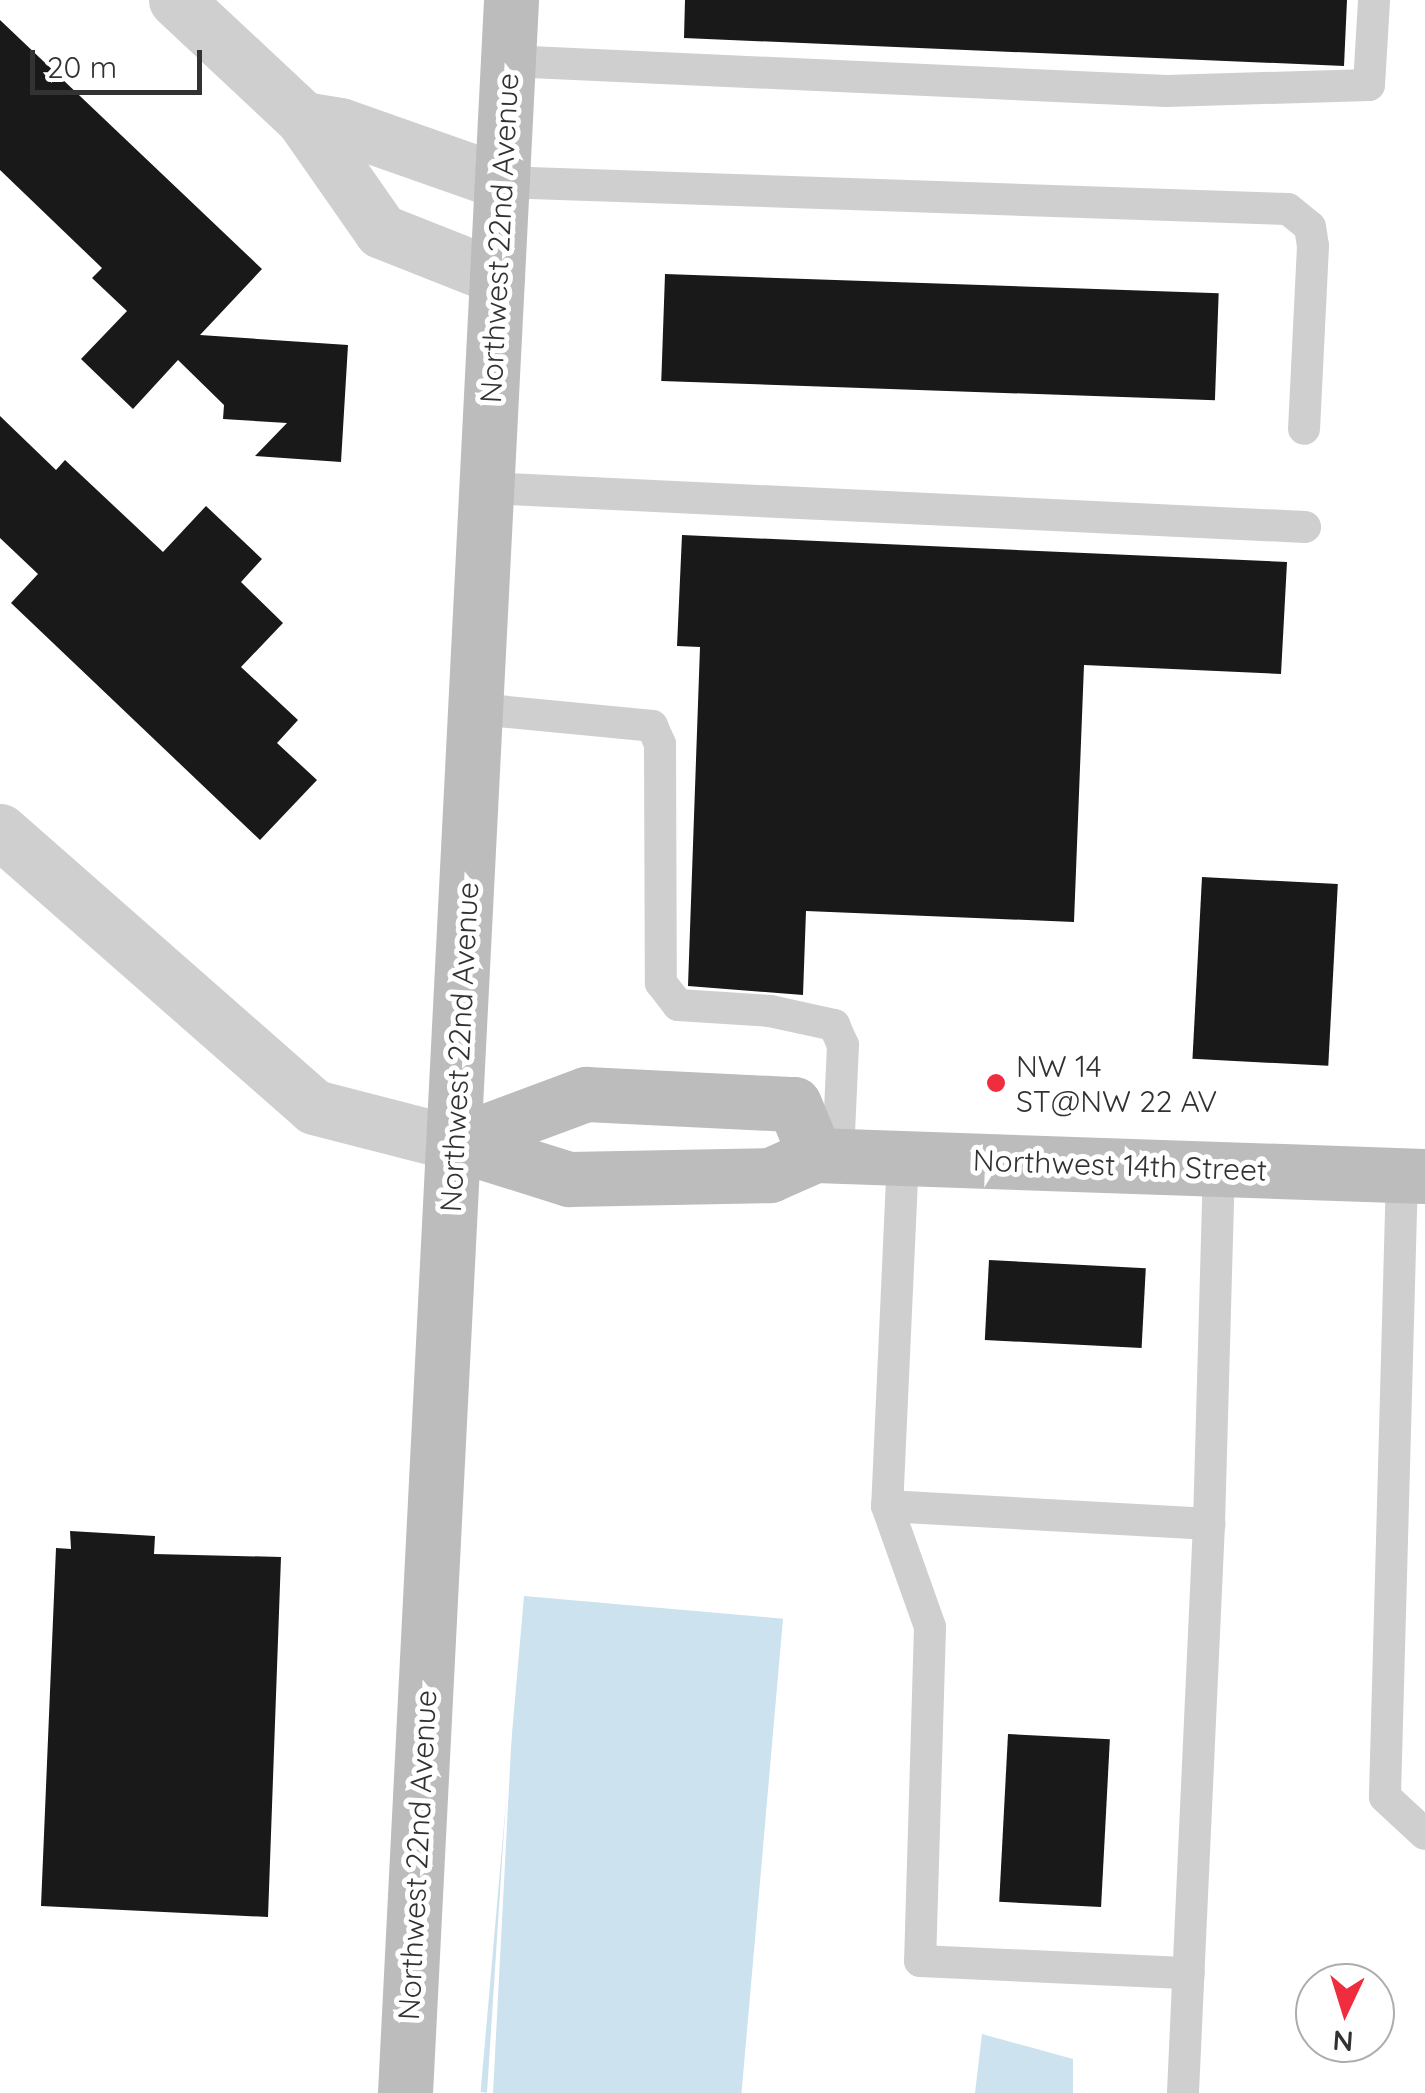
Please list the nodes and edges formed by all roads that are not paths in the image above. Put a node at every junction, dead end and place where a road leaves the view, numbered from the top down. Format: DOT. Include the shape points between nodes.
graph roads {
  1 [pos="176,0"];
  2 [pos="511,0"];
  3 [pos="1374,0"];
  4 [pos="508,61"];
  5 [pos="304,120"];
  6 [pos="502,182"];
  7 [pos="498,278"];
  8 [pos="1304,429"];
  9 [pos="487,488"];
  10 [pos="1304,527"];
  11 [pos="477,709"];
  12 [pos="6,850"];
  13 [pos="454,1143"];
  14 [pos="826,1155"];
  15 [pos="903,1157"];
  16 [pos="1219,1169"];
  17 [pos="1414,1175"];
  18 [pos="888,1506"];
  19 [pos="1209,1524"];
  20 [pos="1425,1834"];
  21 [pos="1189,1973"];
  22 [pos="404,2093"];
  23 [pos="1183,2093"];
  1 -- 5 [label="street"];
  2 -- 4 [label="main road, Northwest 22nd Avenue"];
  3 -- 4 [label="lane" via="1369,85 1166,91"];
  4 -- 6 [label="main road, Northwest 22nd Avenue"];
  5 -- 6 [label="street" via="340,125"];
  5 -- 7 [label="street" via="381,231"];
  6 -- 7 [label="main road, Northwest 22nd Avenue"];
  6 -- 8 [label="lane" via="1288,209 1310,227 1313,246"];
  7 -- 9 [label="main road, Northwest 22nd Avenue"];
  9 -- 10 [label="lane"];
  9 -- 11 [label="main road, Northwest 22nd Avenue"];
  11 -- 13 [label="main road, Northwest 22nd Avenue"];
  11 -- 14 [label="lane" via="652,726 660,744 661,983 678,1005 770,1011 834,1025 843,1045"];
  12 -- 13 [label="street" via="314,1106"];
  13 -- 14 [label="main road, Northwest 14th Street" via="570,1179 770,1175"];
  13 -- 14 [label="main road" via="586,1094 794,1104"];
  13 -- 22 [label="main road, Northwest 22nd Avenue"];
  14 -- 15 [label="main road, Northwest 14th Street"];
  15 -- 16 [label="main road, Northwest 14th Street"];
  15 -- 18 [label="lane"];
  16 -- 17 [label="main road, Northwest 14th Street"];
  16 -- 19 [label="lane"];
  17 -- 20 [label="lane" via="1385,1797"];
  18 -- 19 [label="lane"];
  18 -- 21 [label="lane" via="930,1628 920,1961"];
  19 -- 21 [label="lane"];
  21 -- 23 [label="lane"];
}
